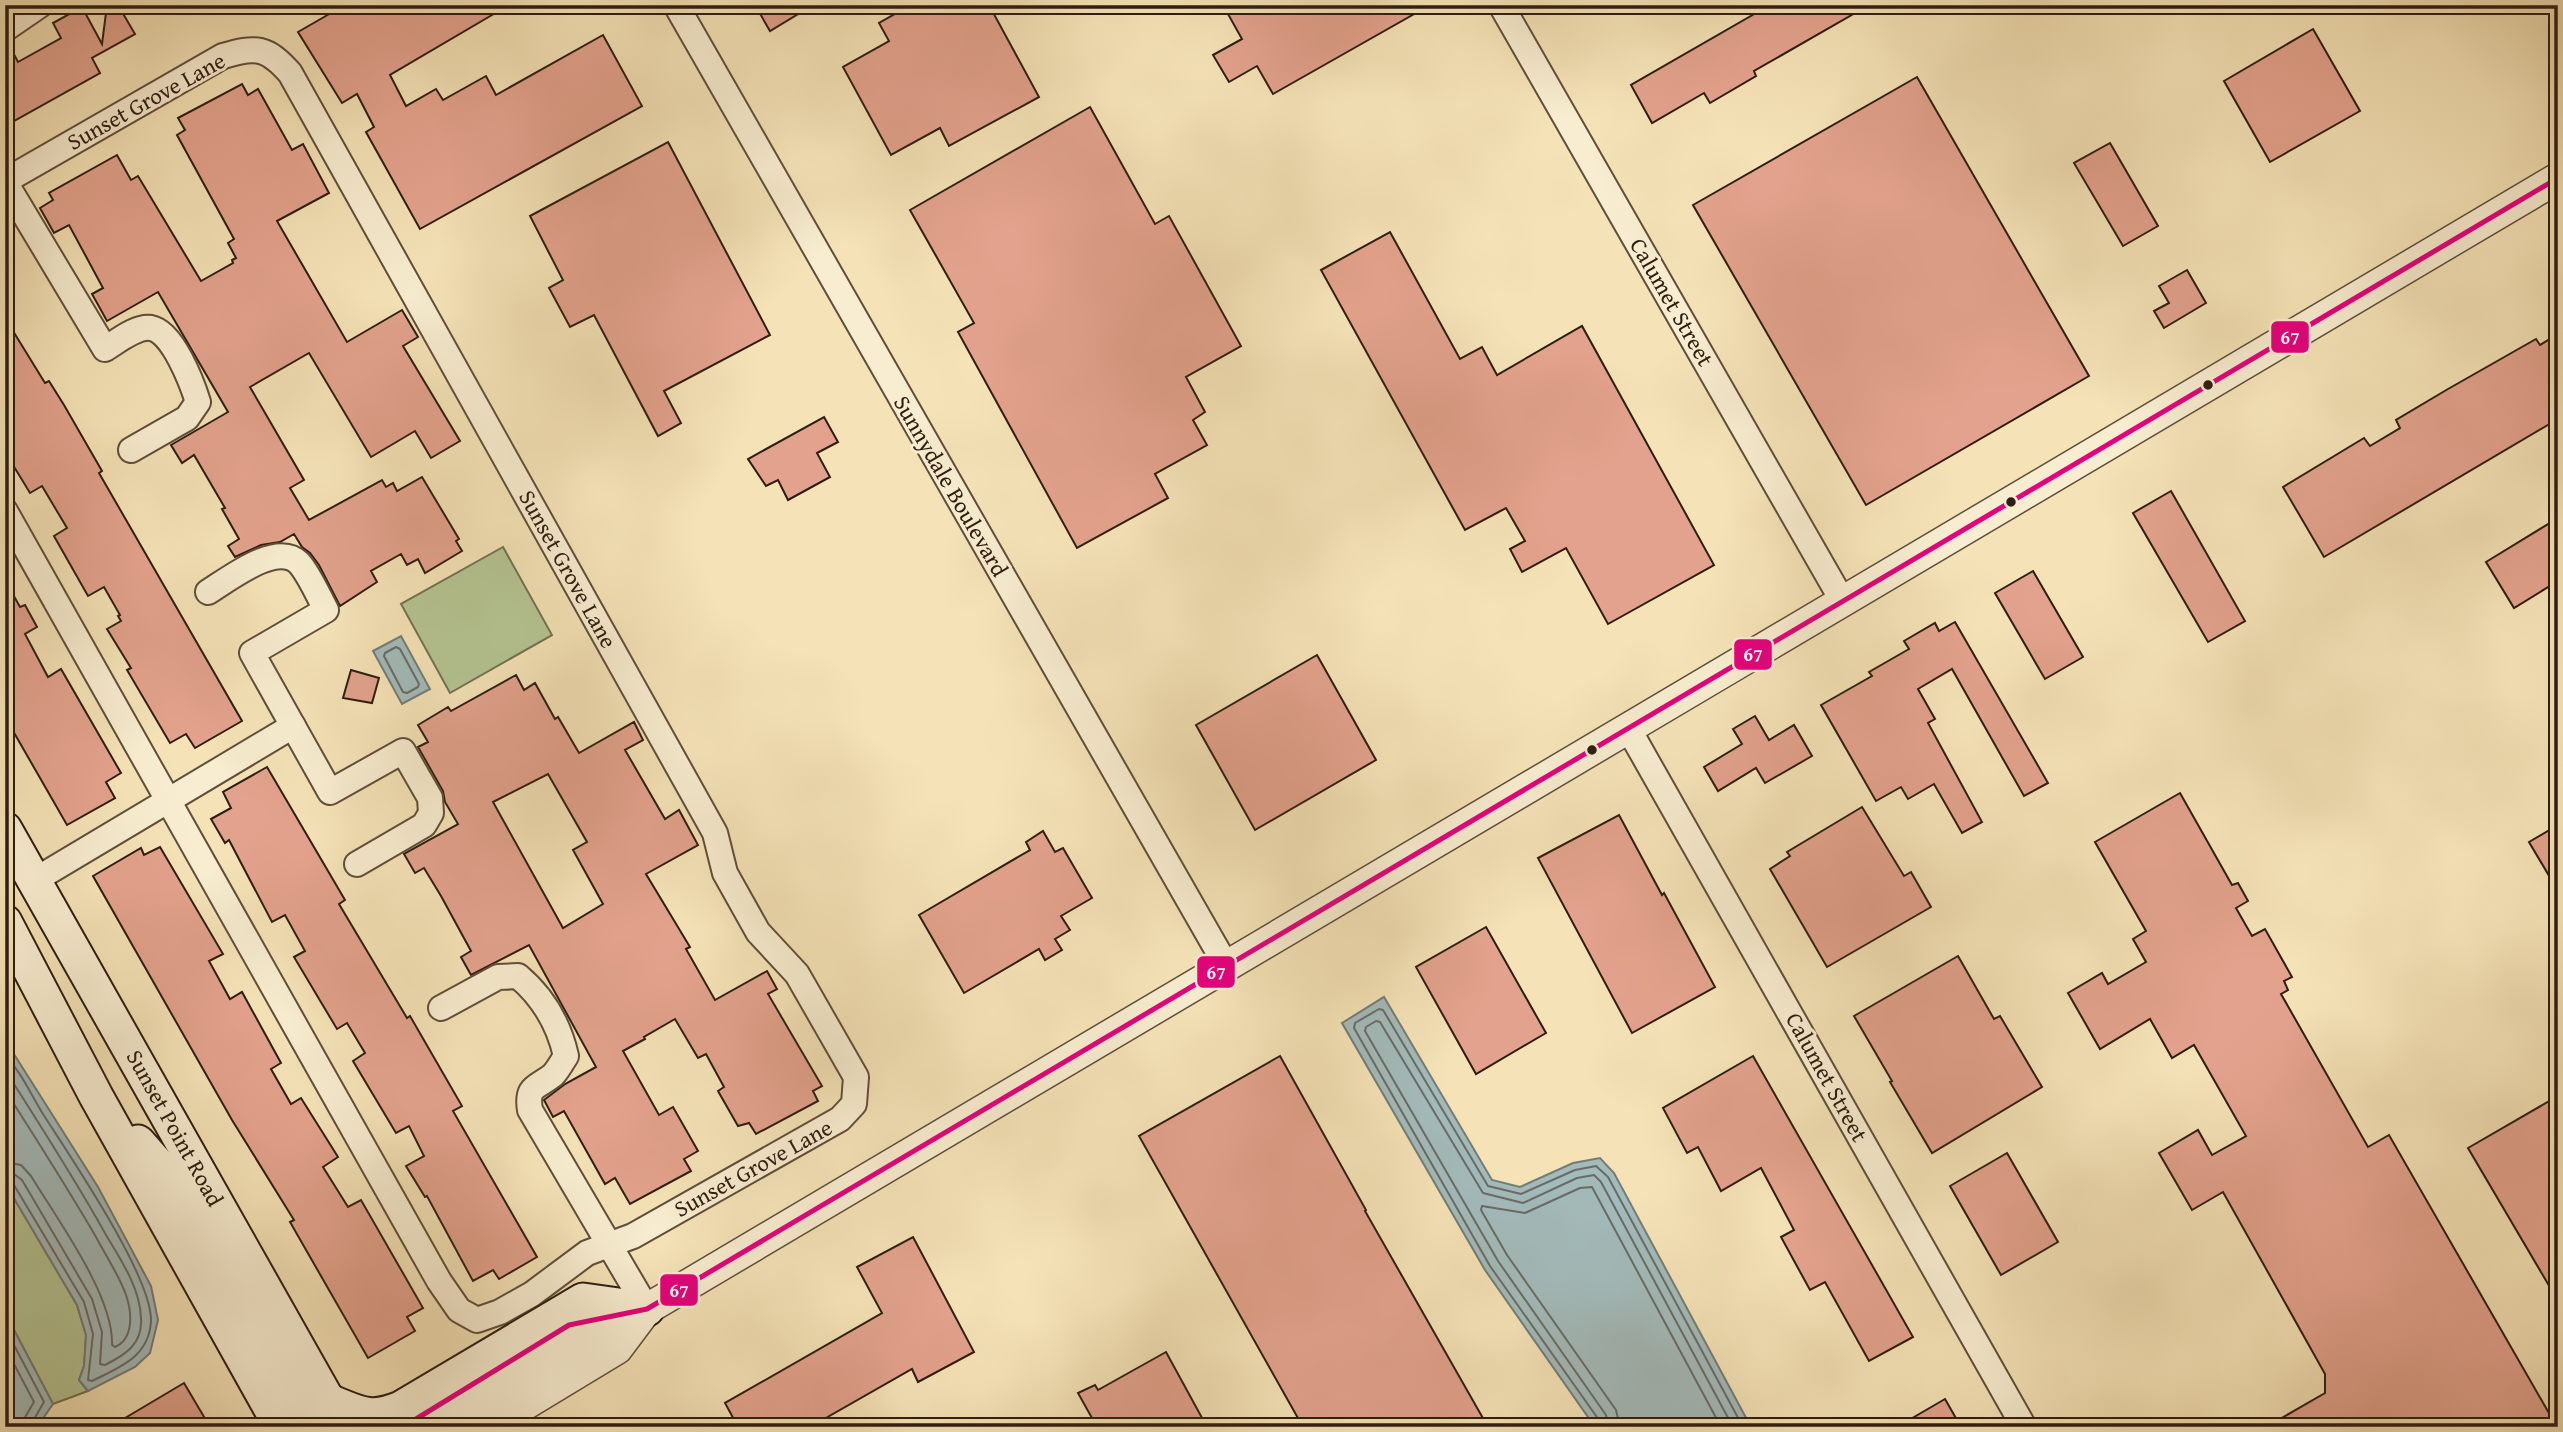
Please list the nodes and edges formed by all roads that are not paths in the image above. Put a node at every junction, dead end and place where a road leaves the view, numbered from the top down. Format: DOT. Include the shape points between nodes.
graph roads {
  1 [pos="40,5"];
  2 [pos="676,5"];
  3 [pos="1501,5"];
  4 [pos="5,29"];
  5 [pos="2558,178"];
  6 [pos="5,182"];
  7 [pos="131,450"];
  8 [pos="5,511"];
  9 [pos="208,592"];
  10 [pos="1842,600"];
  11 [pos="293,726"];
  12 [pos="1628,728"];
  13 [pos="168,799"];
  14 [pos="5,829"];
  15 [pos="357,864"];
  16 [pos="35,880"];
  17 [pos="5,922"];
  18 [pos="1227,967"];
  19 [pos="441,1008"];
  20 [pos="96,1096"];
  21 [pos="611,1245"];
  22 [pos="647,1309"];
  23 [pos="339,1420"];
  24 [pos="281,1427"];
  25 [pos="308,1427"];
  26 [pos="403,1427"];
  27 [pos="440,1427"];
  28 [pos="488,1427"];
  29 [pos="2024,1427"];
  1 -- 4 [label="street"];
  2 -- 18 [label="street, Sunnydale Boulevard"];
  3 -- 10 [label="street, Calumet Street"];
  5 -- 10 [label="street"];
  6 -- 7 [label="street, Sunset Grove Lane" via="105,349 136,331 152,328 167,337 192,381 198,402 187,418"];
  6 -- 21 [label="street, Sunset Grove Lane" via="223,56 260,49 276,57 290,73 715,833 725,873 758,932 797,974 856,1077 854,1104 840,1119"];
  8 -- 13 [label="street, Sunset Grove Lane"];
  9 -- 11 [label="street" via="269,557 284,554 299,563 326,610 252,653"];
  10 -- 12 [label="street"];
  11 -- 13 [label="street"];
  11 -- 15 [label="street" via="330,792 403,751 429,798 431,813 424,825"];
  12 -- 18 [label="street"];
  12 -- 29 [label="street, Calumet Street"];
  13 -- 16 [label="street"];
  13 -- 21 [label="street, Sunset Grove Lane" via="459,1310 477,1321 500,1312 587,1253"];
  14 -- 16 [label="main road, Sunset Point Road"];
  16 -- 23 [label="main road, Sunset Point Road"];
  17 -- 20 [label="main road"];
  18 -- 22 [label="street"];
  19 -- 21 [label="street" via="498,977 518,976 535,990 561,1034 566,1056 555,1074 534,1086 528,1097 530,1110"];
  20 -- 24 [label="main road"];
  20 -- 25 [label="main road" via="167,1175"];
  21 -- 22 [label="street"];
  22 -- 23 [label="main road" via="583,1300 401,1408 381,1416"];
  22 -- 26 [label="street" via="569,1325"];
  22 -- 27 [label="main road" via="601,1330"];
  22 -- 28 [label="street" via="617,1349"];
}
